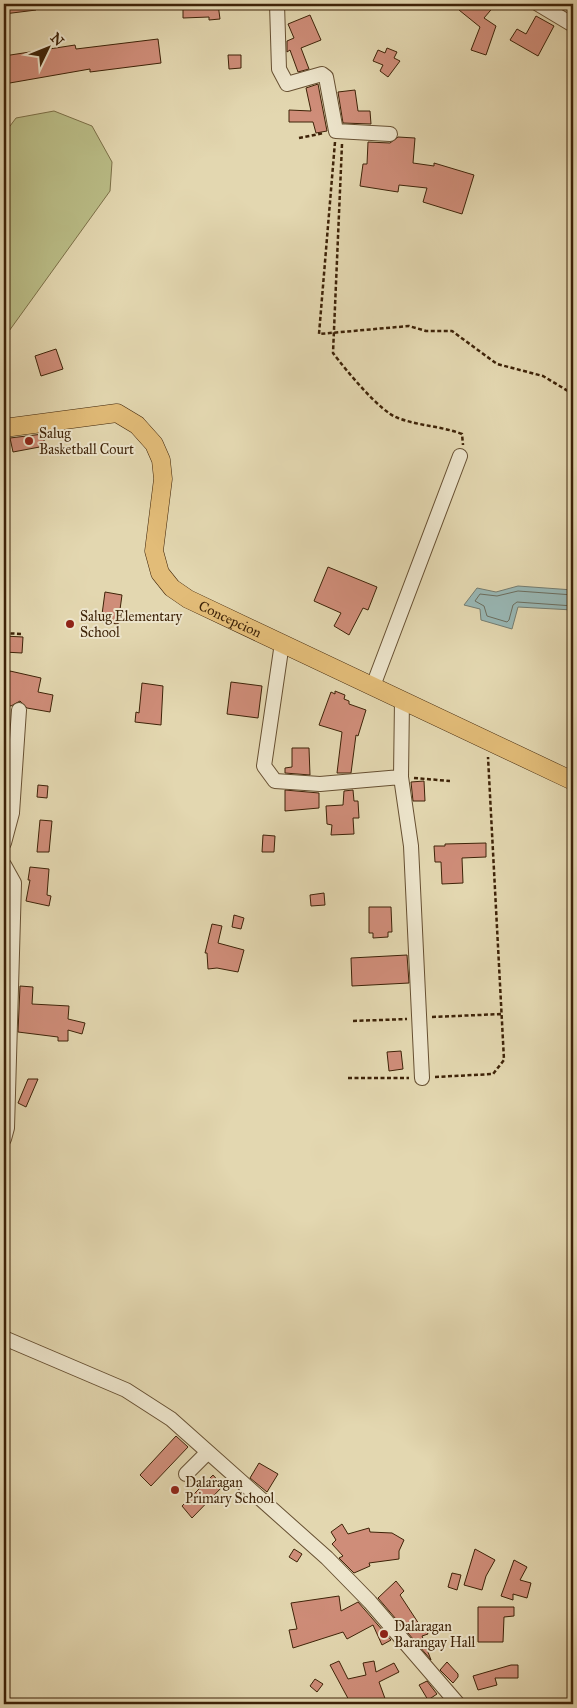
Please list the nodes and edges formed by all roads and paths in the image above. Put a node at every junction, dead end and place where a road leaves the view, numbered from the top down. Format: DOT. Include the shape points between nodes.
graph roads {
  1 [pos="538,4"];
  2 [pos="275,5"];
  3 [pos="573,25"];
  4 [pos="336,131"];
  5 [pos="390,134"];
  6 [pos="299,138"];
  7 [pos="333,333"];
  8 [pos="573,394"];
  9 [pos="4,428"];
  10 [pos="460,456"];
  11 [pos="4,633"];
  12 [pos="22,634"];
  13 [pos="282,643"];
  14 [pos="373,686"];
  15 [pos="402,700"];
  16 [pos="19,710"];
  17 [pos="487,740"];
  18 [pos="401,777"];
  19 [pos="450,781"];
  20 [pos="573,781"];
  21 [pos="4,843"];
  22 [pos="4,865"];
  23 [pos="348,1078"];
  24 [pos="422,1078"];
  25 [pos="4,1139"];
  26 [pos="4,1338"];
  27 [pos="208,1452"];
  28 [pos="186,1474"];
  29 [pos="458,1704"];
  1 -- 3 [label="street"];
  2 -- 4 [label="street" via="279,69 283,80 287,84 322,74 326,77"];
  4 -- 5 [label="street"];
  4 -- 6 [label="path"];
  7 -- 7 [label="path" via="319,334 335,140 342,140"];
  7 -- 8 [label="path" via="409,326 426,331 452,331 497,364 543,376"];
  7 -- 10 [label="path" via="333,353 354,381 395,417 462,434 464,442"];
  9 -- 13 [label="main road, Concepcion" via="117,413 137,425 154,444 161,460 163,479 154,551 160,573 172,588 188,599"];
  10 -- 14 [label="street"];
  11 -- 12 [label="path"];
  13 -- 14 [label="main road, Concepcion"];
  13 -- 18 [label="street" via="264,766 268,775 276,782 320,784"];
  14 -- 15 [label="main road, Concepcion"];
  15 -- 17 [label="main road, Concepcion"];
  15 -- 18 [label="street"];
  16 -- 21 [label="street" via="12,814"];
  17 -- 20 [label="main road, Concepcion"];
  17 -- 24 [label="path" via="504,1060 493,1074"];
  18 -- 19 [label="path"];
  18 -- 24 [label="street" via="411,846"];
  22 -- 25 [label="street" via="14,883 7,1128"];
  23 -- 24 [label="path"];
  26 -- 27 [label="street" via="126,1390 172,1419"];
  27 -- 28 [label="street"];
  27 -- 29 [label="street" via="327,1558 370,1602"];
}
